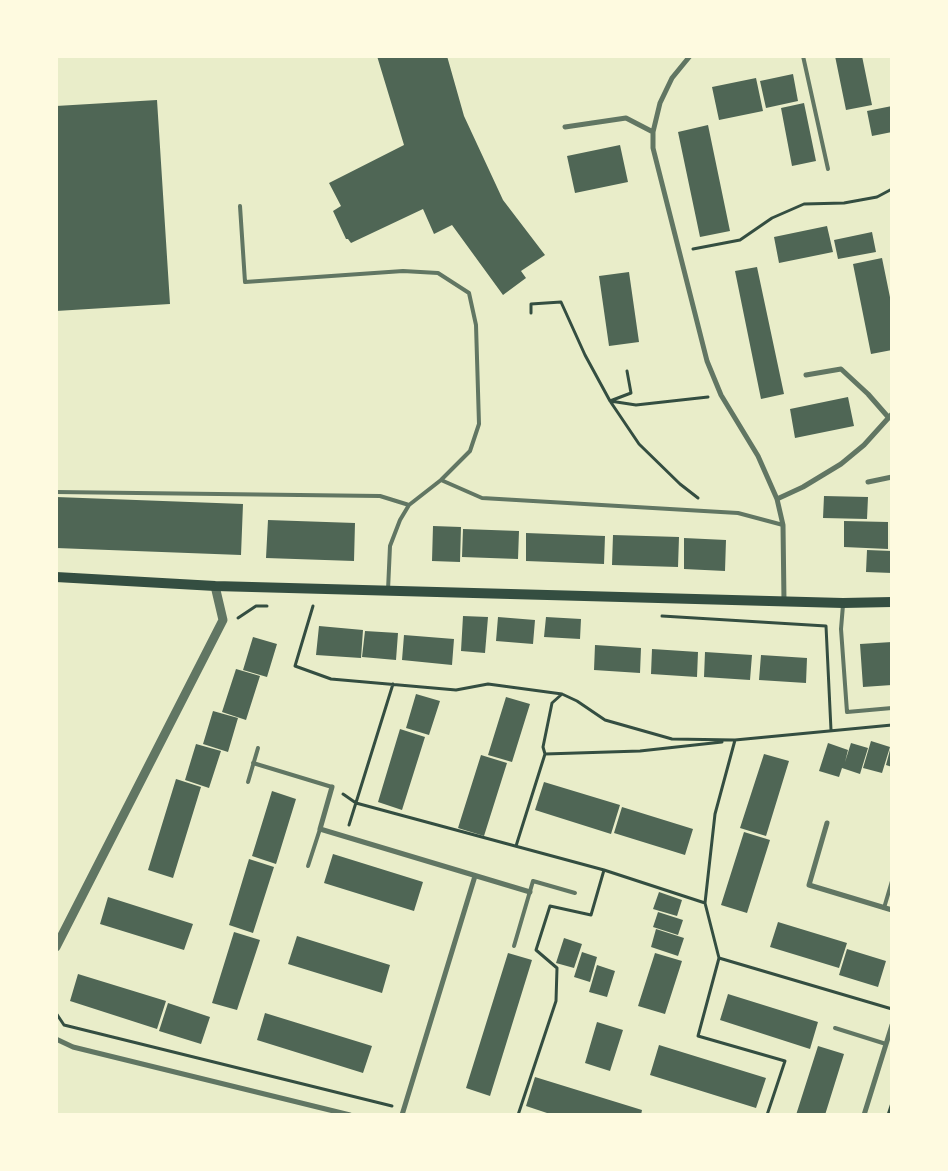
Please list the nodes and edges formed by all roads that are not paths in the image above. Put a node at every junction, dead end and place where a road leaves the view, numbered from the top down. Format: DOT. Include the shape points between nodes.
graph roads {
  1 [pos="690,56"];
  2 [pos="803,56"];
  3 [pos="565,127"];
  4 [pos="653,132"];
  5 [pos="828,169"];
  6 [pos="240,206"];
  7 [pos="806,375"];
  8 [pos="890,416"];
  9 [pos="892,477"];
  10 [pos="441,480"];
  11 [pos="868,482"];
  12 [pos="56,492"];
  13 [pos="777,499"];
  14 [pos="409,505"];
  15 [pos="783,525"];
  16 [pos="56,577"];
  17 [pos="215,586"];
  18 [pos="388,591"];
  19 [pos="784,601"];
  20 [pos="892,602"];
  21 [pos="843,603"];
  22 [pos="892,708"];
  23 [pos="258,748"];
  24 [pos="253,763"];
  25 [pos="248,782"];
  26 [pos="332,787"];
  27 [pos="827,823"];
  28 [pos="320,829"];
  29 [pos="308,866"];
  30 [pos="475,876"];
  31 [pos="892,881"];
  32 [pos="530,892"];
  33 [pos="575,893"];
  34 [pos="884,908"];
  35 [pos="892,910"];
  36 [pos="514,946"];
  37 [pos="56,947"];
  38 [pos="892,1025"];
  39 [pos="835,1028"];
  40 [pos="56,1039"];
  41 [pos="886,1044"];
  42 [pos="403,1112"];
  43 [pos="350,1115"];
  44 [pos="864,1115"];
  1 -- 4 [label="street" via="672,78 660,104"];
  2 -- 5 [label="lane"];
  3 -- 4 [label="street" via="626,118"];
  4 -- 13 [label="street" via="653,148 707,361 721,395 758,456"];
  6 -- 10 [label="lane" via="244,282 403,271 438,273 469,293 476,325 479,424 470,451"];
  7 -- 8 [label="street" via="841,369"];
  8 -- 13 [label="street" via="864,445 841,464"];
  9 -- 11 [label="street"];
  10 -- 14 [label="lane"];
  10 -- 15 [label="lane" via="482,498 738,513"];
  12 -- 14 [label="lane" via="380,496"];
  13 -- 15 [label="street"];
  14 -- 18 [label="lane" via="390,546"];
  15 -- 19 [label="street"];
  16 -- 17 [label="main road"];
  17 -- 18 [label="main road"];
  17 -- 37 [label="street" via="223,620"];
  18 -- 19 [label="main road"];
  19 -- 21 [label="main road"];
  20 -- 21 [label="main road"];
  21 -- 22 [label="lane" via="841,629 847,712"];
  23 -- 24 [label="lane"];
  24 -- 25 [label="lane"];
  24 -- 26 [label="lane"];
  26 -- 28 [label="street"];
  27 -- 34 [label="street" via="808,885"];
  28 -- 29 [label="lane"];
  28 -- 30 [label="street"];
  30 -- 32 [label="street"];
  30 -- 42 [label="street"];
  31 -- 34 [label="lane"];
  32 -- 33 [label="lane" via="533,881"];
  32 -- 36 [label="lane"];
  34 -- 35 [label="street"];
  38 -- 41 [label="street"];
  39 -- 41 [label="lane"];
  40 -- 43 [label="street" via="73,1047"];
  41 -- 44 [label="street"];
}
